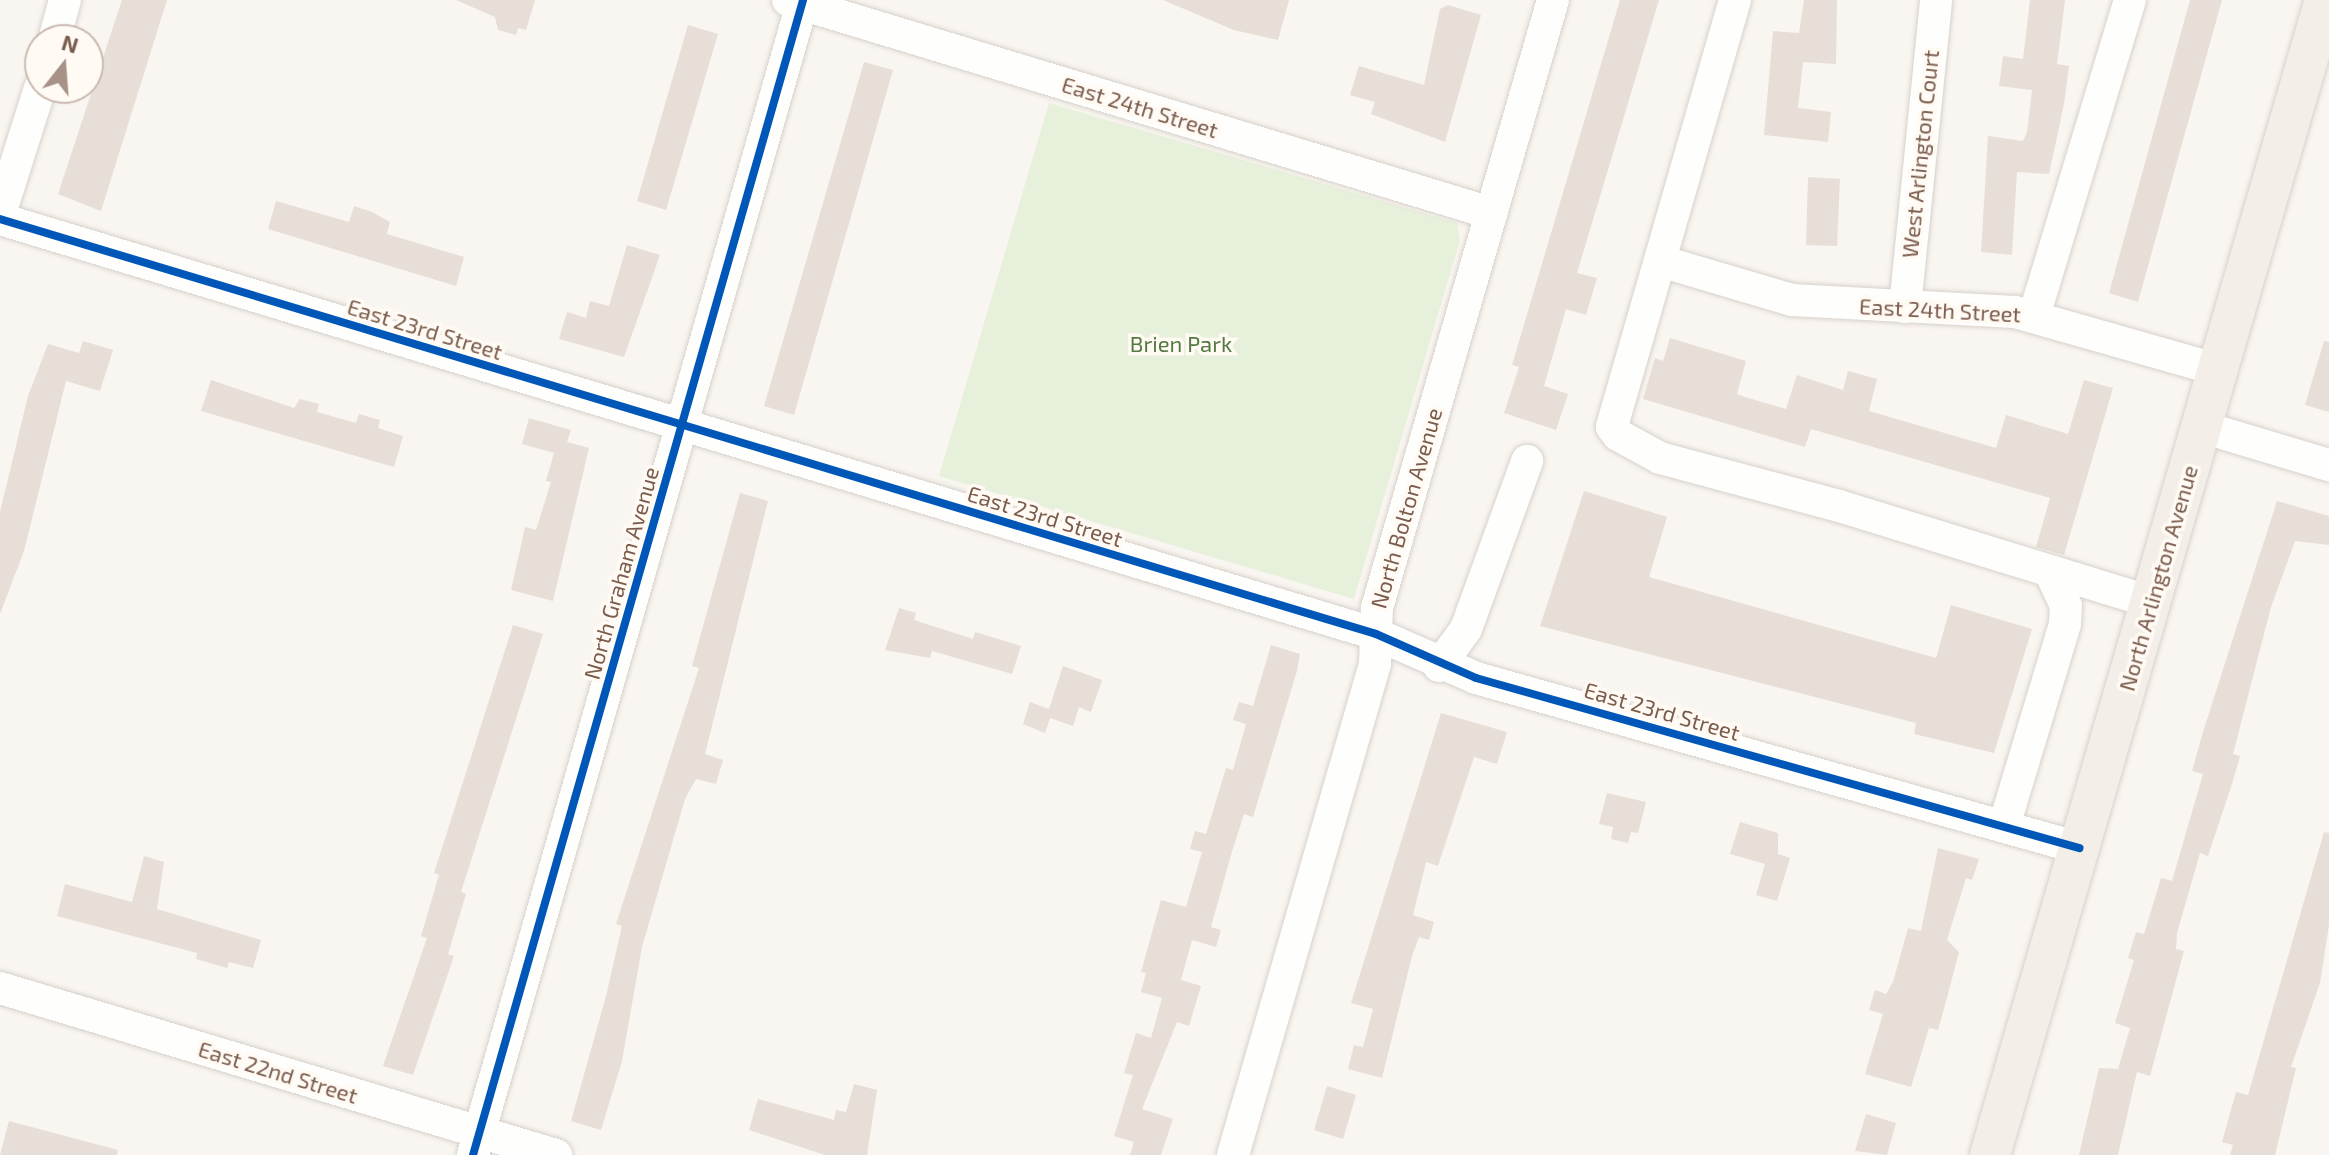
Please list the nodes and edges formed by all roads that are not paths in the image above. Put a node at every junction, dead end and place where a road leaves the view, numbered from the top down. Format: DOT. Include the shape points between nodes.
graph roads {
  1 [pos="65,0"];
  2 [pos="1553,0"];
  3 [pos="1735,0"];
  4 [pos="1936,0"];
  5 [pos="2130,0"];
  6 [pos="2325,0"];
  7 [pos="798,1"];
  8 [pos="58,24"];
  9 [pos="35,104"];
  10 [pos="1491,213"];
  11 [pos="0,216"];
  12 [pos="1660,261"];
  13 [pos="1905,307"];
  14 [pos="2034,316"];
  15 [pos="2218,370"];
  16 [pos="682,426"];
  17 [pos="2202,427"];
  18 [pos="1527,461"];
  19 [pos="2329,465"];
  20 [pos="2050,572"];
  21 [pos="2151,602"];
  22 [pos="1466,629"];
  23 [pos="1376,634"];
  24 [pos="1439,666"];
  25 [pos="1476,678"];
  26 [pos="2004,826"];
  27 [pos="2079,848"];
  28 [pos="0,988"];
  29 [pos="477,1144"];
  30 [pos="556,1155"];
  31 [pos="1233,1155"];
  32 [pos="1990,1155"];
  1 -- 8 [label="street"];
  2 -- 10 [label="street, North Bolton Avenue"];
  3 -- 12 [label="street"];
  4 -- 13 [label="street, West Arlington Court"];
  5 -- 14 [label="street"];
  6 -- 15 [label="main road, North Arlington Avenue"];
  7 -- 10 [label="street, East 24th Street"];
  7 -- 16 [label="street, North Graham Avenue"];
  9 -- 11 [label="street"];
  10 -- 23 [label="street, North Bolton Avenue" via="1377,608"];
  11 -- 16 [label="street, East 23rd Street"];
  12 -- 13 [label="street, East 24th Street" via="1792,300"];
  12 -- 20 [label="street" via="1612,427 1660,458"];
  13 -- 14 [label="street, East 24th Street"];
  14 -- 15 [label="street, East 24th Street"];
  15 -- 17 [label="main road, North Arlington Avenue"];
  16 -- 23 [label="street, East 23rd Street"];
  16 -- 29 [label="street, North Graham Avenue"];
  17 -- 19 [label="street"];
  17 -- 21 [label="main road, North Arlington Avenue"];
  18 -- 22 [label="street"];
  20 -- 21 [label="street"];
  20 -- 26 [label="street" via="2066,606 2065,624"];
  21 -- 27 [label="main road, North Arlington Avenue"];
  22 -- 24 [label="street"];
  22 -- 25 [label="street"];
  23 -- 24 [label="street, East 23rd Street"];
  23 -- 31 [label="street, North Bolton Avenue" via="1375,664"];
  24 -- 25 [label="street, East 23rd Street"];
  25 -- 26 [label="street, East 23rd Street"];
  26 -- 27 [label="street, East 23rd Street"];
  27 -- 32 [label="main road, North Arlington Avenue"];
  28 -- 29 [label="street, East 22nd Street"];
  29 -- 30 [label="street, East 22nd Street"];
}
